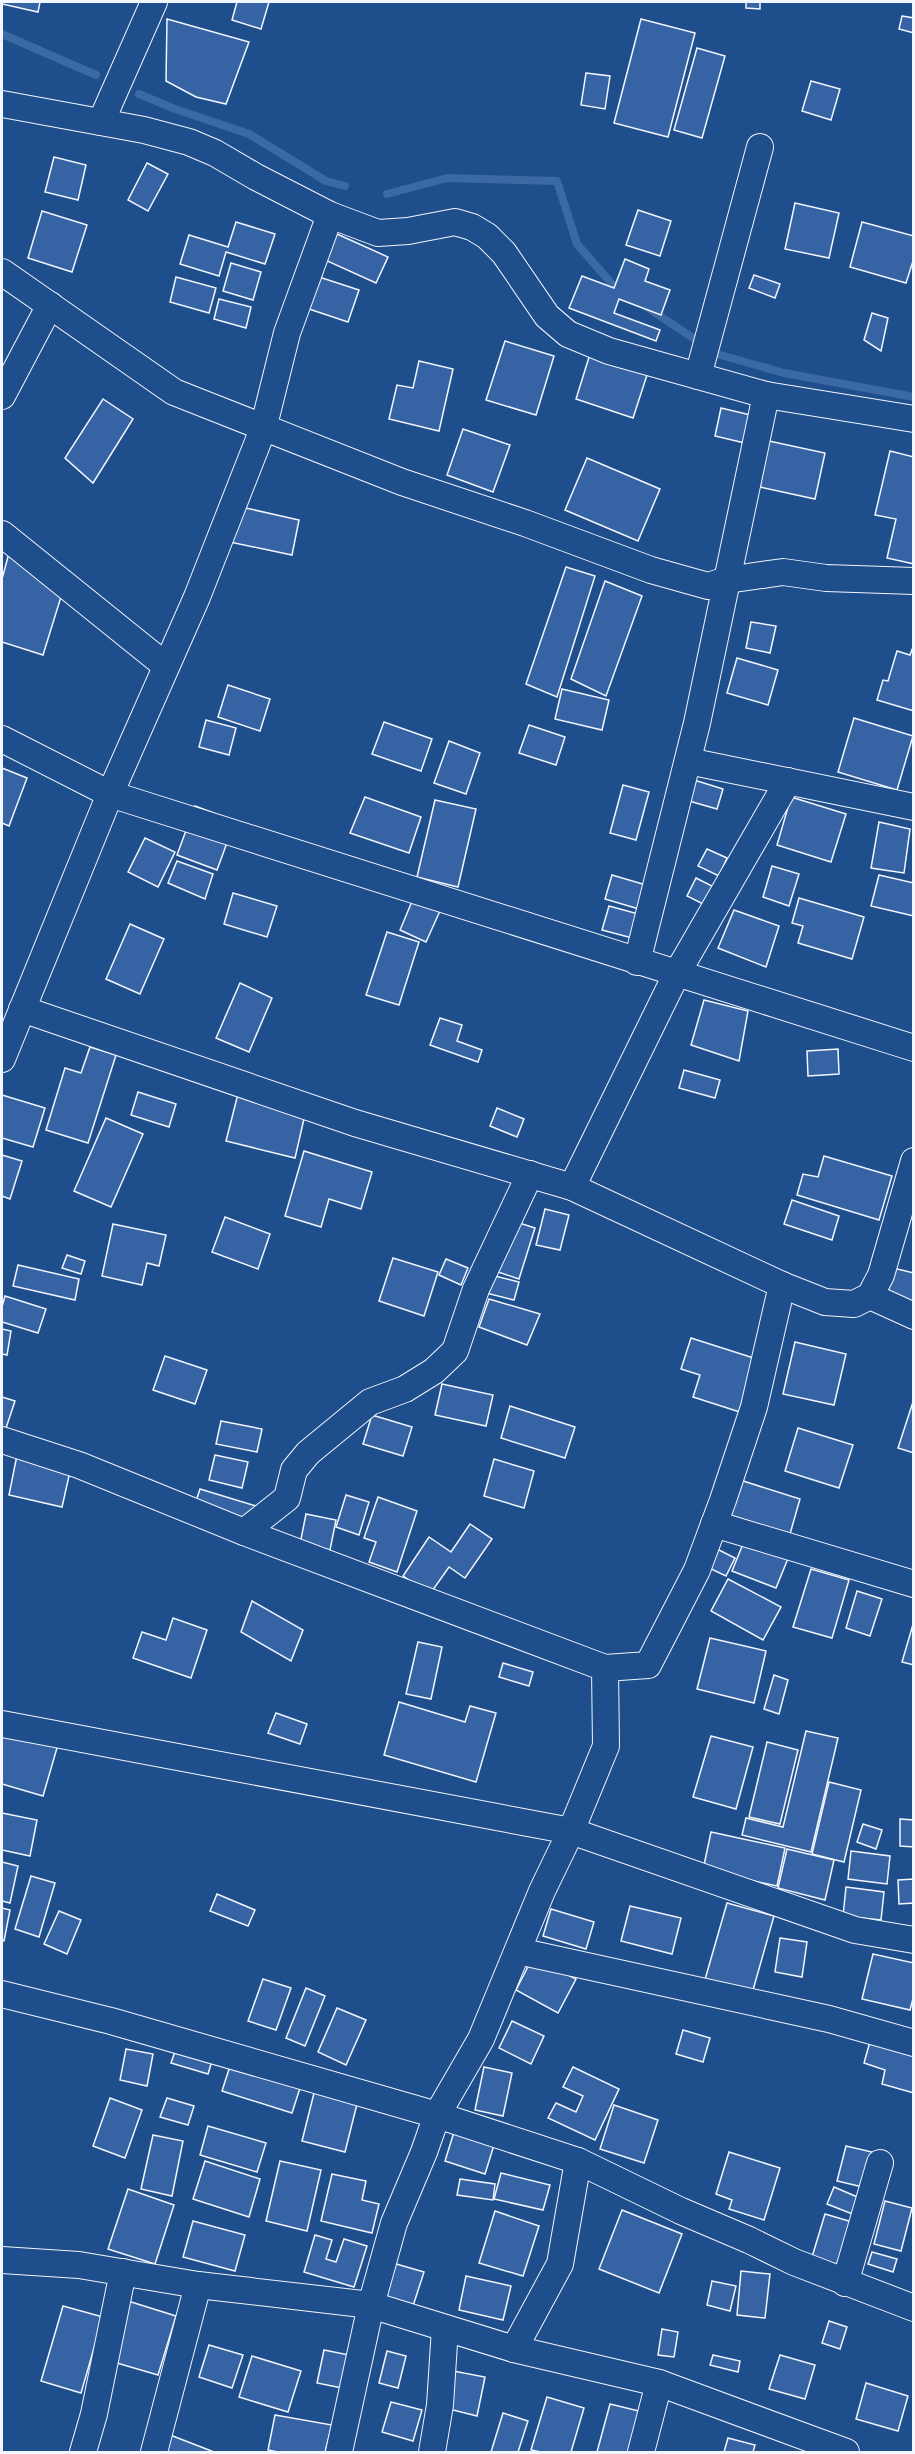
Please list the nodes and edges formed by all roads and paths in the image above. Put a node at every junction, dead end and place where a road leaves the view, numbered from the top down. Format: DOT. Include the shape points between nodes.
graph roads {
  1 [pos="154,2"];
  2 [pos="2,104"];
  3 [pos="101,122"];
  4 [pos="760,147"];
  5 [pos="330,215"];
  6 [pos="2,272"];
  7 [pos="50,305"];
  8 [pos="698,376"];
  9 [pos="766,395"];
  10 [pos="2,396"];
  11 [pos="914,419"];
  12 [pos="263,429"];
  13 [pos="2,534"];
  14 [pos="727,580"];
  15 [pos="914,581"];
  16 [pos="166,666"];
  17 [pos="2,739"];
  18 [pos="688,761"];
  19 [pos="788,781"];
  20 [pos="110,794"];
  21 [pos="914,807"];
  22 [pos="637,962"];
  23 [pos="676,975"];
  24 [pos="22,1009"];
  25 [pos="914,1048"];
  26 [pos="2,1059"];
  27 [pos="914,1161"];
  28 [pos="530,1174"];
  29 [pos="572,1187"];
  30 [pos="782,1285"];
  31 [pos="870,1296"];
  32 [pos="914,1316"];
  33 [pos="2,1440"];
  34 [pos="714,1524"];
  35 [pos="244,1532"];
  36 [pos="914,1584"];
  37 [pos="605,1668"];
  38 [pos="2,1724"];
  39 [pos="571,1831"];
  40 [pos="914,1940"];
  41 [pos="518,1951"];
  42 [pos="2,1994"];
  43 [pos="914,2043"];
  44 [pos="437,2115"];
  45 [pos="578,2161"];
  46 [pos="880,2163"];
  47 [pos="2,2260"];
  48 [pos="123,2272"];
  49 [pos="845,2283"];
  50 [pos="198,2285"];
  51 [pos="371,2305"];
  52 [pos="914,2308"];
  53 [pos="445,2328"];
  54 [pos="514,2349"];
  55 [pos="659,2383"];
  56 [pos="82,2452"];
  57 [pos="154,2452"];
  58 [pos="339,2452"];
  59 [pos="432,2452"];
  60 [pos="641,2452"];
  61 [pos="846,2452"];
  1 -- 3 [label="street"];
  2 -- 3 [label="street"];
  3 -- 5 [label="street" via="189,142"];
  4 -- 8 [label="street"];
  5 -- 8 [label="street" via="378,233 455,222 472,227 504,254 547,316 568,334 609,351"];
  5 -- 12 [label="street" via="287,333"];
  6 -- 7 [label="street"];
  7 -- 10 [label="street"];
  7 -- 12 [label="street" via="174,392"];
  8 -- 9 [label="street"];
  9 -- 11 [label="street"];
  9 -- 14 [label="street"];
  12 -- 14 [label="street" via="651,570 708,586"];
  12 -- 16 [label="street"];
  13 -- 16 [label="street"];
  14 -- 15 [label="street" via="783,572 826,578"];
  14 -- 18 [label="street"];
  16 -- 20 [label="street"];
  17 -- 20 [label="street"];
  18 -- 19 [label="street"];
  18 -- 22 [label="street"];
  19 -- 21 [label="street"];
  19 -- 23 [label="street"];
  20 -- 22 [label="street"];
  20 -- 24 [label="street"];
  22 -- 23 [label="street"];
  23 -- 25 [label="street"];
  23 -- 29 [label="street"];
  24 -- 26 [label="street"];
  24 -- 28 [label="street" via="355,1124"];
  27 -- 31 [label="street" via="881,1275"];
  28 -- 29 [label="street"];
  28 -- 35 [label="street" via="476,1289 455,1351 405,1389 370,1402 308,1453 294,1470 287,1498"];
  29 -- 30 [label="street"];
  30 -- 31 [label="street" via="825,1302 854,1304"];
  30 -- 34 [label="street" via="754,1407"];
  31 -- 32 [label="street"];
  33 -- 35 [label="street" via="79,1465"];
  34 -- 36 [label="street"];
  34 -- 37 [label="street" via="697,1570 648,1665"];
  35 -- 37 [label="street"];
  37 -- 39 [label="street" via="606,1746"];
  38 -- 39 [label="street"];
  39 -- 40 [label="street" via="855,1930"];
  39 -- 41 [label="street"];
  41 -- 43 [label="street" via="829,2019"];
  41 -- 44 [label="street" via="481,2039"];
  42 -- 44 [label="street" via="111,2021"];
  44 -- 45 [label="street"];
  44 -- 51 [label="street" via="394,2223"];
  45 -- 49 [label="street"];
  45 -- 54 [label="street" via="560,2264"];
  46 -- 49 [label="street"];
  47 -- 48 [label="street"];
  48 -- 50 [label="street"];
  48 -- 56 [label="street" via="94,2414"];
  49 -- 52 [label="street"];
  50 -- 51 [label="street"];
  50 -- 57 [label="street"];
  51 -- 53 [label="street"];
  51 -- 58 [label="street"];
  53 -- 54 [label="street"];
  53 -- 59 [label="street" via="440,2406"];
  54 -- 55 [label="street"];
  55 -- 60 [label="street"];
  55 -- 61 [label="street"];
}
